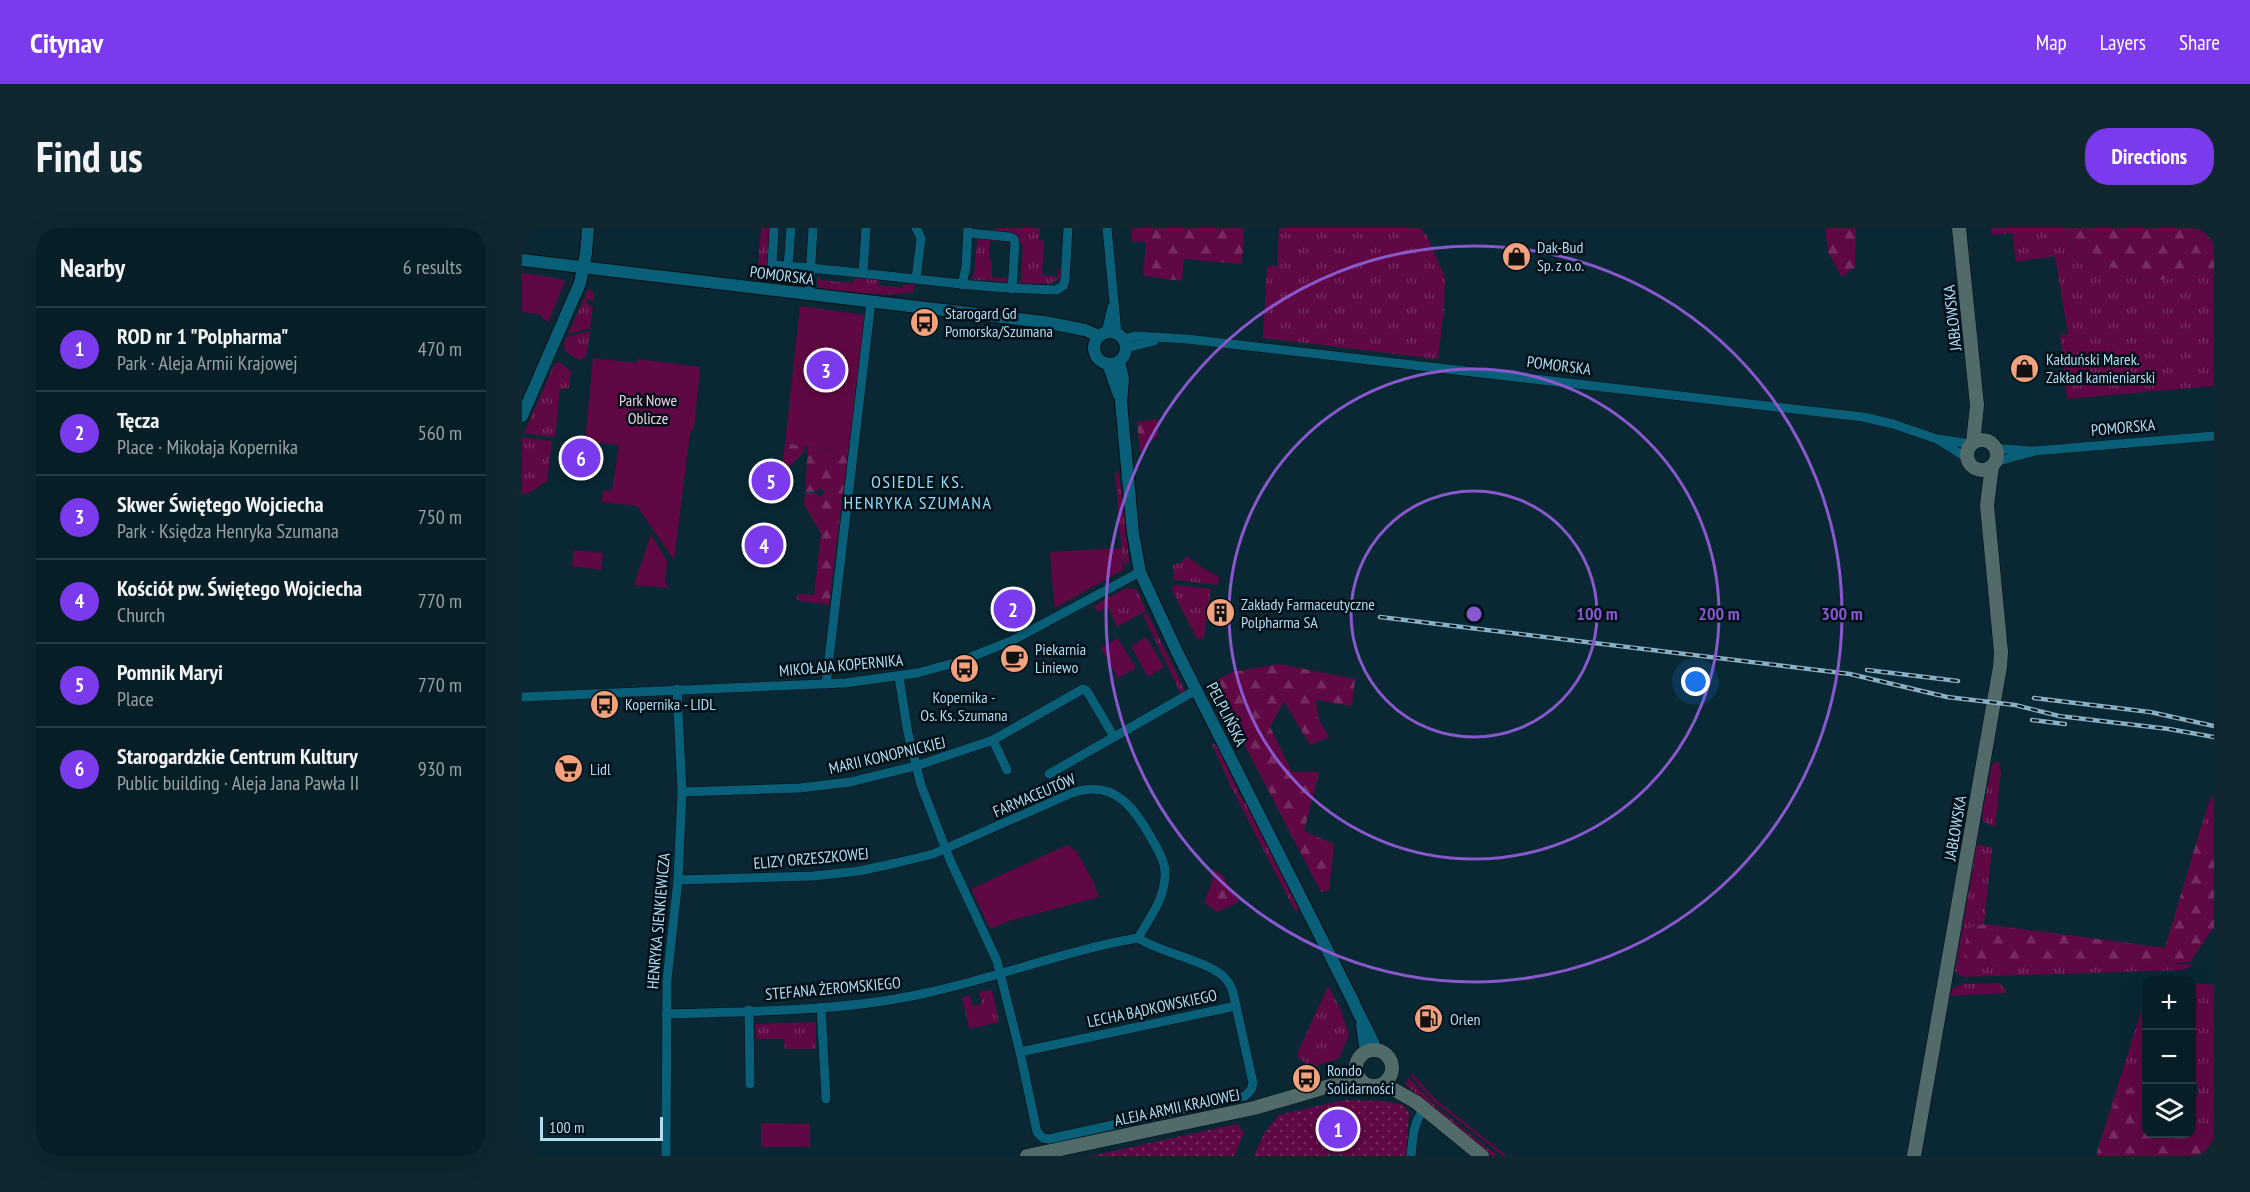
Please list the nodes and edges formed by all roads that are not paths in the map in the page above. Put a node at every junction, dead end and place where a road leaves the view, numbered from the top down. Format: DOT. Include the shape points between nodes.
graph roads {
  1 [pos="588,228"];
  2 [pos="774,228"];
  3 [pos="791,228"];
  4 [pos="813,228"];
  5 [pos="866,228"];
  6 [pos="916,228"];
  7 [pos="1068,228"];
  8 [pos="1107,228"];
  9 [pos="1959,228"];
  10 [pos="968,231"];
  11 [pos="522,260"];
  12 [pos="788,266"];
  13 [pos="584,268"];
  14 [pos="811,268"];
  15 [pos="863,273"];
  16 [pos="916,279"];
  17 [pos="962,285"];
  18 [pos="1012,289"];
  19 [pos="808,295"];
  20 [pos="871,302"];
  21 [pos="1111,339"];
  22 [pos="1113,362"];
  23 [pos="1977,405"];
  24 [pos="522,416"];
  25 [pos="2214,436"];
  26 [pos="1937,439"];
  27 [pos="1973,443"];
  28 [pos="1992,445"];
  29 [pos="2034,451"];
  30 [pos="1971,463"];
  31 [pos="1994,464"];
  32 [pos="1987,505"];
  33 [pos="1140,572"];
  34 [pos="899,677"];
  35 [pos="826,684"];
  36 [pos="677,689"];
  37 [pos="1196,690"];
  38 [pos="522,697"];
  39 [pos="1114,737"];
  40 [pos="993,740"];
  41 [pos="916,766"];
  42 [pos="1006,770"];
  43 [pos="1049,774"];
  44 [pos="682,792"];
  45 [pos="945,849"];
  46 [pos="678,880"];
  47 [pos="1138,938"];
  48 [pos="1001,973"];
  49 [pos="1236,1006"];
  50 [pos="821,1007"];
  51 [pos="749,1010"];
  52 [pos="666,1014"];
  53 [pos="1020,1052"];
  54 [pos="1371,1052"];
  55 [pos="1359,1075"];
  56 [pos="1387,1079"];
  57 [pos="750,1084"];
  58 [pos="826,1099"];
  59 [pos="1420,1105"];
  60 [pos="666,1156"];
  61 [pos="1027,1156"];
  62 [pos="1411,1156"];
  63 [pos="1482,1156"];
  64 [pos="1914,1156"];
  1 -- 13 [label="street"];
  2 -- 12 [label="street" via="772,265"];
  3 -- 12 [label="street"];
  4 -- 14 [label="street"];
  5 -- 15 [label="street"];
  6 -- 16 [label="street" via="921,238"];
  7 -- 18 [label="street, POMORSKA" via="1063,286 1056,290"];
  8 -- 21 [label="street" via="1114,302"];
  9 -- 23 [label="main road, JABŁOWSKA"];
  10 -- 17 [label="street"];
  10 -- 18 [label="street" via="1014,239"];
  11 -- 13 [label="street, POMORSKA"];
  12 -- 14 [label="street, POMORSKA"];
  13 -- 19 [label="street, POMORSKA"];
  13 -- 24 [label="street"];
  14 -- 15 [label="street, POMORSKA"];
  14 -- 19 [label="street"];
  15 -- 16 [label="street, POMORSKA"];
  16 -- 17 [label="street, POMORSKA"];
  17 -- 18 [label="street, POMORSKA"];
  19 -- 20 [label="street, POMORSKA"];
  20 -- 21 [label="street, POMORSKA" via="1038,322 1081,337"];
  20 -- 35 [label="street"];
  21 -- 22 [label="street"];
  21 -- 22 [label="street, PELPLIŃSKA" via="1097,357"];
  21 -- 26 [label="street, POMORSKA" via="1138,344 1174,338 1863,417"];
  22 -- 33 [label="street, PELPLIŃSKA"];
  23 -- 27 [label="main road, JABŁOWSKA"];
  23 -- 28 [label="main road, JABŁOWSKA"];
  25 -- 29 [label="street, POMORSKA"];
  26 -- 27 [label="street, POMORSKA"];
  26 -- 30 [label="street, POMORSKA"];
  27 -- 28 [label="main road" via="1981,440"];
  27 -- 30 [label="main road" via="1968,450"];
  28 -- 29 [label="street, POMORSKA"];
  28 -- 31 [label="main road" via="1997,454"];
  29 -- 31 [label="street, POMORSKA"];
  30 -- 31 [label="main road" via="1984,470"];
  30 -- 32 [label="main road, JABŁOWSKA"];
  31 -- 32 [label="main road, JABŁOWSKA"];
  32 -- 64 [label="main road, JABŁOWSKA" via="2000,667"];
  33 -- 34 [label="street, MIKOŁAJA KOPERNIKA" via="996,648"];
  33 -- 37 [label="street, PELPLIŃSKA"];
  34 -- 35 [label="street, MIKOŁAJA KOPERNIKA"];
  34 -- 41 [label="street"];
  35 -- 36 [label="street, MIKOŁAJA KOPERNIKA"];
  36 -- 38 [label="street, MIKOŁAJA KOPERNIKA"];
  36 -- 44 [label="street, HENRYKA SIENKIEWICZA"];
  37 -- 39 [label="street"];
  37 -- 54 [label="street, PELPLIŃSKA" via="1371,1037"];
  39 -- 40 [label="street, MARII KONOPNICKIEJ" via="1083,689"];
  39 -- 43 [label="street"];
  40 -- 41 [label="street, MARII KONOPNICKIEJ"];
  40 -- 42 [label="street"];
  41 -- 44 [label="street, MARII KONOPNICKIEJ" via="850,782 800,788"];
  41 -- 45 [label="street"];
  44 -- 46 [label="street, HENRYKA SIENKIEWICZA"];
  45 -- 46 [label="street, ELIZY ORZESZKOWEJ" via="849,872"];
  45 -- 47 [label="street, FARMACEUTÓW" via="1072,792 1093,789 1112,793 1136,814 1165,866 1161,897"];
  45 -- 48 [label="street"];
  46 -- 52 [label="street, HENRYKA SIENKIEWICZA"];
  47 -- 48 [label="street"];
  47 -- 49 [label="street, LECHA BĄDKOWSKIEGO" via="1222,976 1233,990"];
  48 -- 50 [label="street, STEFANA ŻEROMSKIEGO" via="926,993"];
  48 -- 53 [label="street"];
  49 -- 53 [label="street, LECHA BĄDKOWSKIEGO"];
  49 -- 53 [label="street, ALEJA ARMII KRAJOWEJ" via="1253,1083 1245,1096 1049,1138 1037,1132"];
  50 -- 51 [label="street, STEFANA ŻEROMSKIEGO"];
  50 -- 58 [label="street"];
  51 -- 52 [label="street, STEFANA ŻEROMSKIEGO"];
  51 -- 57 [label="street"];
  52 -- 60 [label="street, HENRYKA SIENKIEWICZA"];
  54 -- 55 [label="main road" via="1359,1060"];
  54 -- 56 [label="main road" via="1389,1058 1392,1066"];
  55 -- 56 [label="main road" via="1374,1086"];
  55 -- 61 [label="main road, ALEJA ARMII KRAJOWEJ" via="1345,1075 1333,1085 1254,1108"];
  56 -- 59 [label="main road"];
  59 -- 62 [label="street"];
  59 -- 63 [label="main road"];
}
